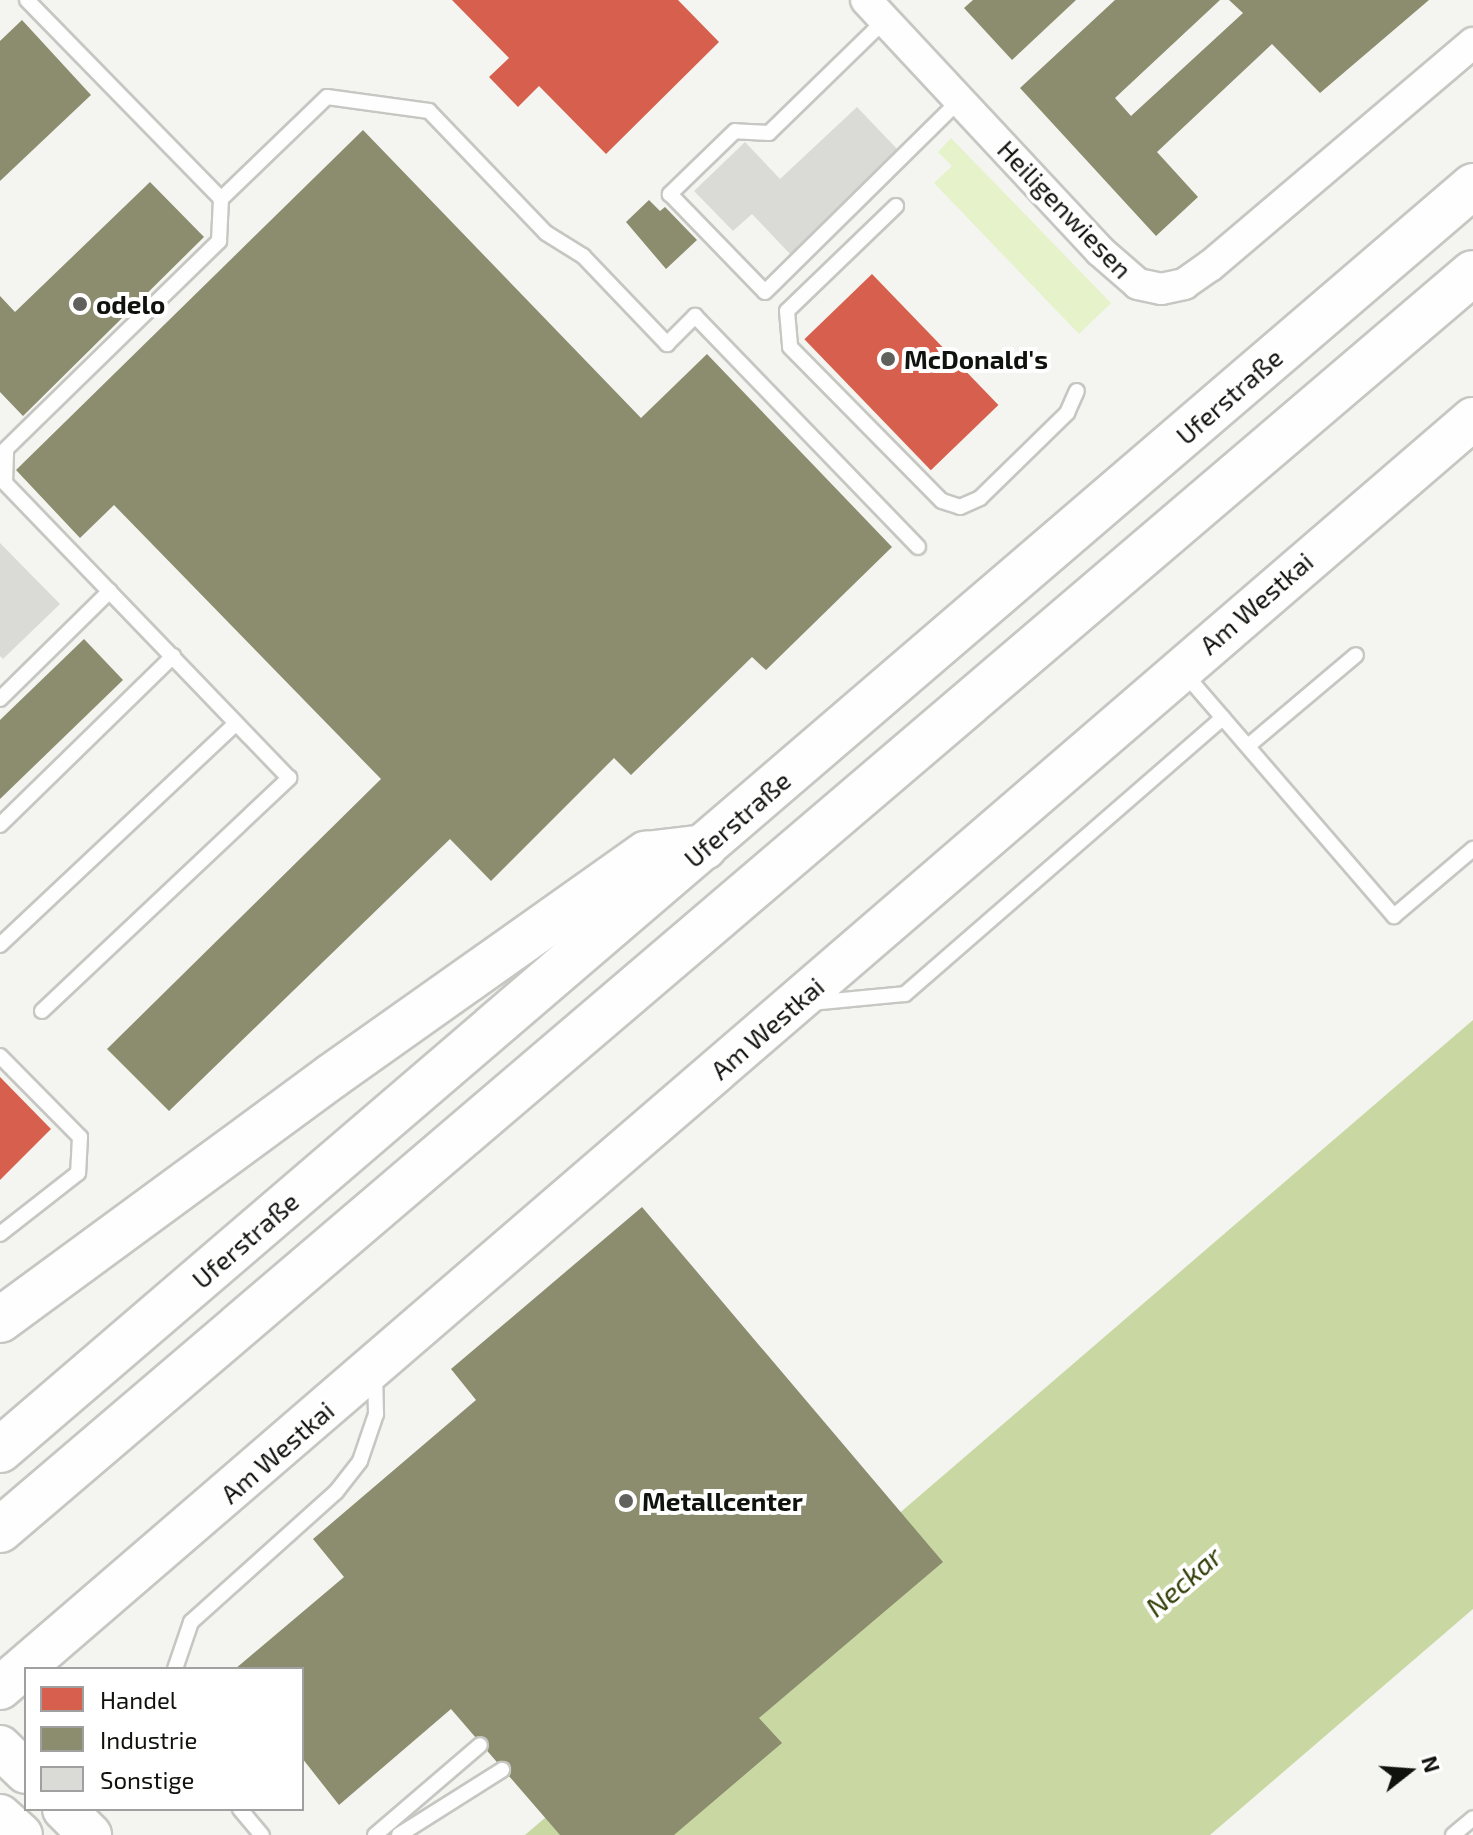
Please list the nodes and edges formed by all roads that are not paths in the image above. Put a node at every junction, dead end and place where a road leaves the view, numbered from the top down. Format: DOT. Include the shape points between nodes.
graph roads {
  1 [pos="27,0"];
  2 [pos="876,10"];
  3 [pos="1473,43"];
  4 [pos="960,100"];
  5 [pos="1473,186"];
  6 [pos="221,199"];
  7 [pos="896,206"];
  8 [pos="1473,273"];
  9 [pos="1077,391"];
  10 [pos="1473,419"];
  11 [pos="3,446"];
  12 [pos="918,547"];
  13 [pos="110,591"];
  14 [pos="1356,655"];
  15 [pos="173,656"];
  16 [pos="1181,668"];
  17 [pos="0,699"];
  18 [pos="1223,718"];
  19 [pos="236,723"];
  20 [pos="1248,746"];
  21 [pos="0,825"];
  22 [pos="705,847"];
  23 [pos="1473,849"];
  24 [pos="0,945"];
  25 [pos="794,1005"];
  26 [pos="42,1011"];
  27 [pos="0,1056"];
  28 [pos="0,1234"];
  29 [pos="0,1320"];
  30 [pos="375,1366"];
  31 [pos="0,1450"];
  32 [pos="0,1530"];
  33 [pos="60,1654"];
  34 [pos="37,1667"];
  35 [pos="176,1667"];
  36 [pos="24,1674"];
  37 [pos="0,1688"];
  38 [pos="480,1745"];
  39 [pos="0,1747"];
  40 [pos="24,1770"];
  41 [pos="502,1770"];
  42 [pos="242,1811"];
  43 [pos="1473,1818"];
  44 [pos="262,1835"];
  45 [pos="375,1835"];
  46 [pos="399,1835"];
  47 [pos="1453,1835"];
  1 -- 6 [label="lane"];
  2 -- 4 [label="street, Heiligenwiesen"];
  2 -- 4 [label="lane" via="769,133 735,131 670,194 765,292"];
  3 -- 4 [label="street, Heiligenwiesen" via="1210,266 1184,284 1161,289 1138,284 1100,251"];
  5 -- 22 [label="highway, Uferstraße"];
  6 -- 11 [label="lane" via="219,241"];
  6 -- 12 [label="lane" via="327,97 429,111 546,233 583,256 667,344 695,316"];
  7 -- 9 [label="lane" via="787,311 790,347 942,501 960,507 980,498 1067,413"];
  8 -- 32 [label="highway"];
  10 -- 16 [label="main road, Am Westkai"];
  11 -- 13 [label="lane" via="5,483"];
  13 -- 15 [label="lane"];
  13 -- 17 [label="lane"];
  14 -- 20 [label="lane"];
  15 -- 19 [label="lane"];
  15 -- 21 [label="lane"];
  16 -- 18 [label="lane"];
  16 -- 25 [label="main road, Am Westkai"];
  18 -- 20 [label="lane"];
  18 -- 25 [label="lane" via="905,994"];
  19 -- 24 [label="lane"];
  19 -- 26 [label="lane" via="289,778"];
  20 -- 23 [label="lane" via="1394,916"];
  22 -- 29 [label="highway" via="646,854"];
  22 -- 31 [label="highway, Uferstraße"];
  25 -- 30 [label="main road, Am Westkai"];
  27 -- 28 [label="lane" via="80,1137 78,1173"];
  30 -- 33 [label="main road, Am Westkai"];
  30 -- 35 [label="lane" via="376,1414 360,1461 336,1492 191,1622"];
  33 -- 34 [label="main road, Am Westkai"];
  36 -- 37 [label="main road, Am Westkai"];
  38 -- 45 [label="lane"];
  39 -- 40 [label="main road"];
  41 -- 46 [label="lane"];
  42 -- 44 [label="lane"];
  43 -- 47 [label="lane"];
}
